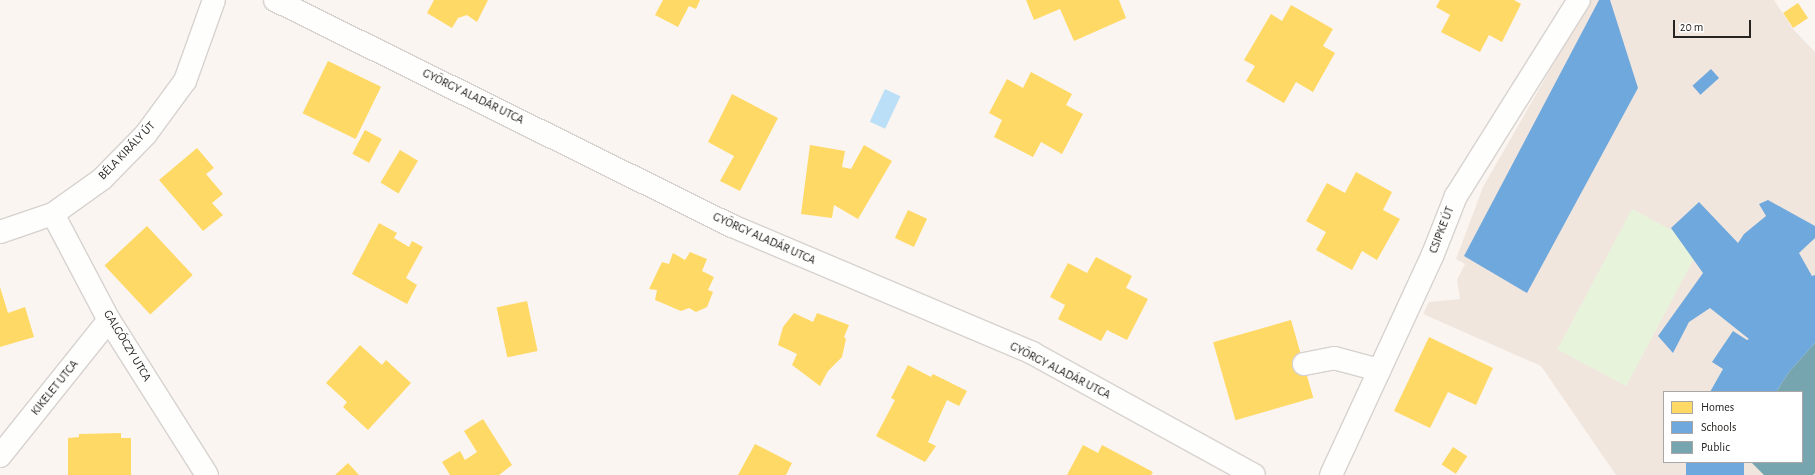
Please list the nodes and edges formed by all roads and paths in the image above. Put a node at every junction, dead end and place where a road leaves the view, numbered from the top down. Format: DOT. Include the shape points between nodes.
graph roads {
  1 [pos="214,0"];
  2 [pos="275,0"];
  3 [pos="1579,0"];
  4 [pos="53,214"];
  5 [pos="0,232"];
  6 [pos="110,320"];
  7 [pos="1304,364"];
  8 [pos="1379,370"];
  9 [pos="0,456"];
  10 [pos="207,475"];
  11 [pos="1254,475"];
  12 [pos="1331,475"];
  1 -- 4 [label="street, BÉLA KIRÁLY ÚT" via="185,81 146,134 102,179"];
  2 -- 11 [label="street, GYÖRGY ALADÁR UTCA" via="732,226 1032,354"];
  3 -- 8 [label="street, CSIPKE ÚT" via="1456,196 1433,254"];
  4 -- 5 [label="street, BÉLA KIRÁLY ÚT"];
  4 -- 6 [label="street, GALGÓCZY UTCA"];
  6 -- 9 [label="street, KIKELET UTCA"];
  6 -- 10 [label="street, GALGÓCZY UTCA"];
  7 -- 8 [label="street" via="1334,358"];
  8 -- 12 [label="street, CSIPKE ÚT"];
}
